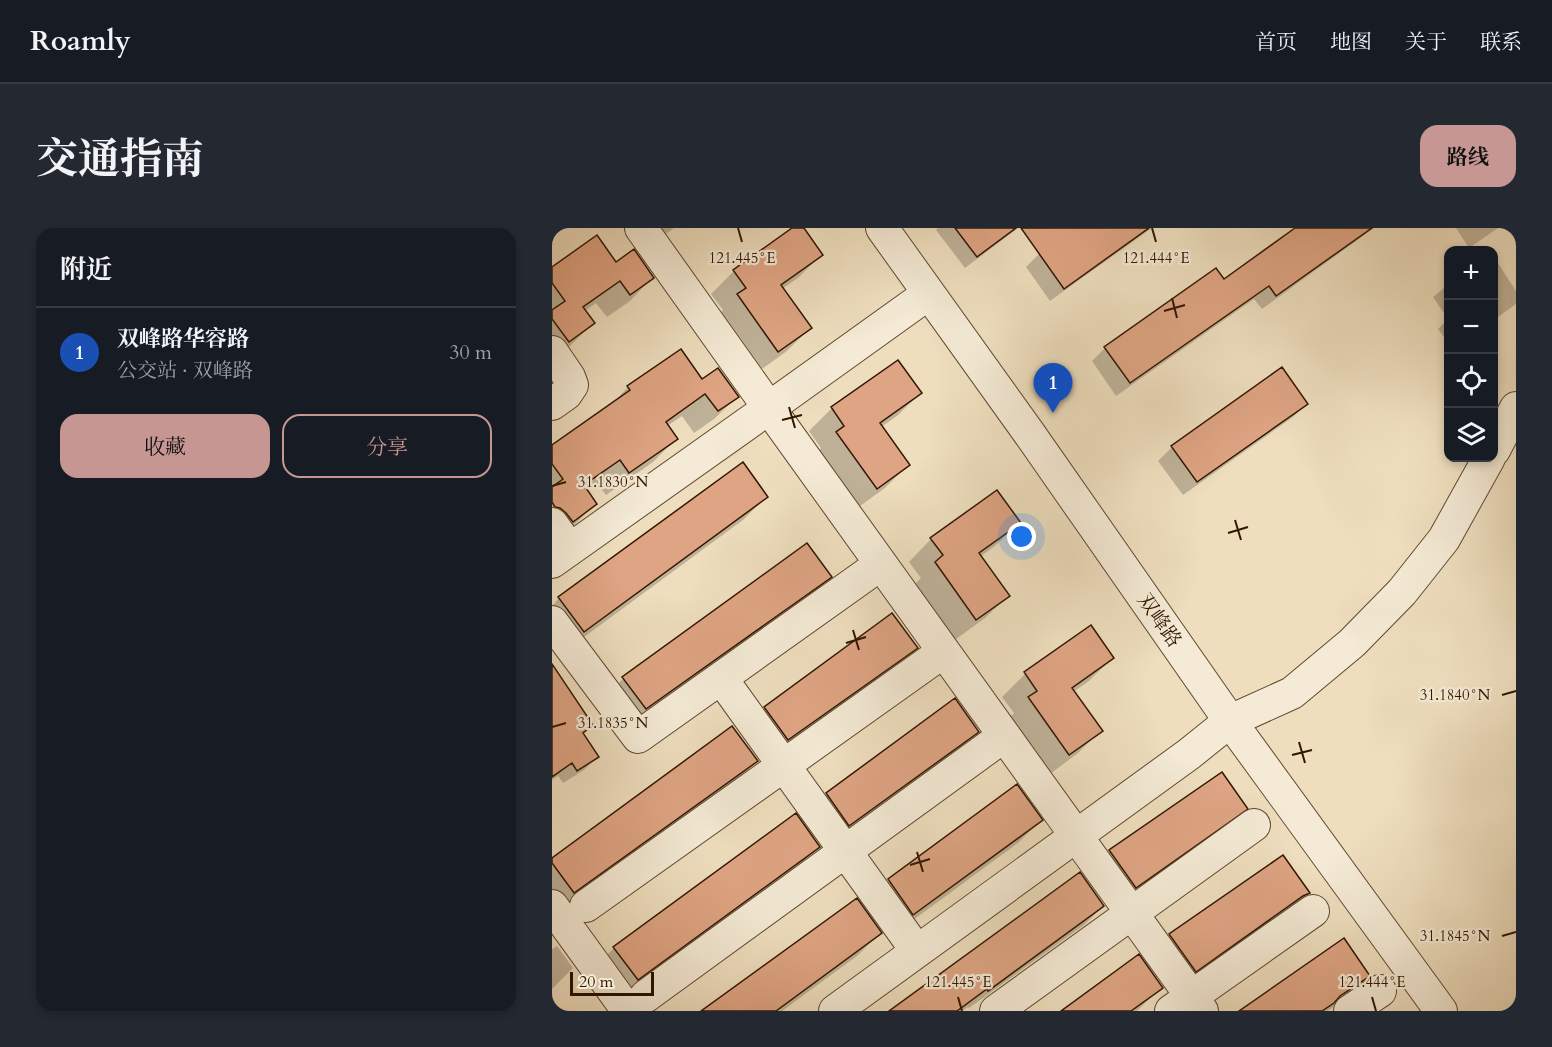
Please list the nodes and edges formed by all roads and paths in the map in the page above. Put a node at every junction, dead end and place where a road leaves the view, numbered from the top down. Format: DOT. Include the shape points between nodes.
graph roads {
  1 [pos="641,228"];
  2 [pos="882,228"];
  3 [pos="928,294"];
  4 [pos="552,352"];
  5 [pos="552,404"];
  6 [pos="769,408"];
  7 [pos="1516,408"];
  8 [pos="1498,442"];
  9 [pos="1487,462"];
  10 [pos="552,524"];
  11 [pos="561,556"];
  12 [pos="881,564"];
  13 [pos="552,622"];
  14 [pos="943,652"];
  15 [pos="721,678"];
  16 [pos="1230,721"];
  17 [pos="1004,736"];
  18 [pos="783,765"];
  19 [pos="1254,825"];
  20 [pos="1075,836"];
  21 [pos="845,851"];
  22 [pos="552,906"];
  23 [pos="586,906"];
  24 [pos="1313,910"];
  25 [pos="1131,913"];
  26 [pos="917,951"];
  27 [pos="1380,992"];
  28 [pos="637,1004"];
  29 [pos="1188,1006"];
  30 [pos="835,1011"];
  31 [pos="996,1011"];
  32 [pos="1350,1011"];
  33 [pos="1441,1011"];
  1 -- 6 [label="street"];
  2 -- 3 [label="street, 双峰路"];
  3 -- 6 [label="street"];
  3 -- 16 [label="street, 双峰路"];
  4 -- 5 [label="street" via="572,386"];
  6 -- 11 [label="street"];
  6 -- 12 [label="street"];
  7 -- 8 [label="street"];
  9 -- 16 [label="street" via="1444,539 1386,609 1292,693"];
  10 -- 11 [label="street"];
  12 -- 14 [label="street"];
  12 -- 15 [label="street"];
  13 -- 15 [label="street" via="638,737"];
  14 -- 17 [label="street"];
  14 -- 18 [label="street"];
  15 -- 18 [label="street"];
  16 -- 20 [label="street"];
  16 -- 33 [label="street, 双峰路"];
  17 -- 20 [label="street"];
  17 -- 21 [label="street"];
  18 -- 21 [label="street"];
  18 -- 23 [label="street"];
  19 -- 25 [label="street"];
  20 -- 25 [label="street"];
  20 -- 26 [label="street"];
  21 -- 26 [label="street"];
  21 -- 28 [label="street"];
  22 -- 28 [label="street"];
  24 -- 29 [label="street"];
  25 -- 29 [label="street"];
  25 -- 31 [label="street"];
  26 -- 30 [label="street"];
  27 -- 32 [label="street"];
}
